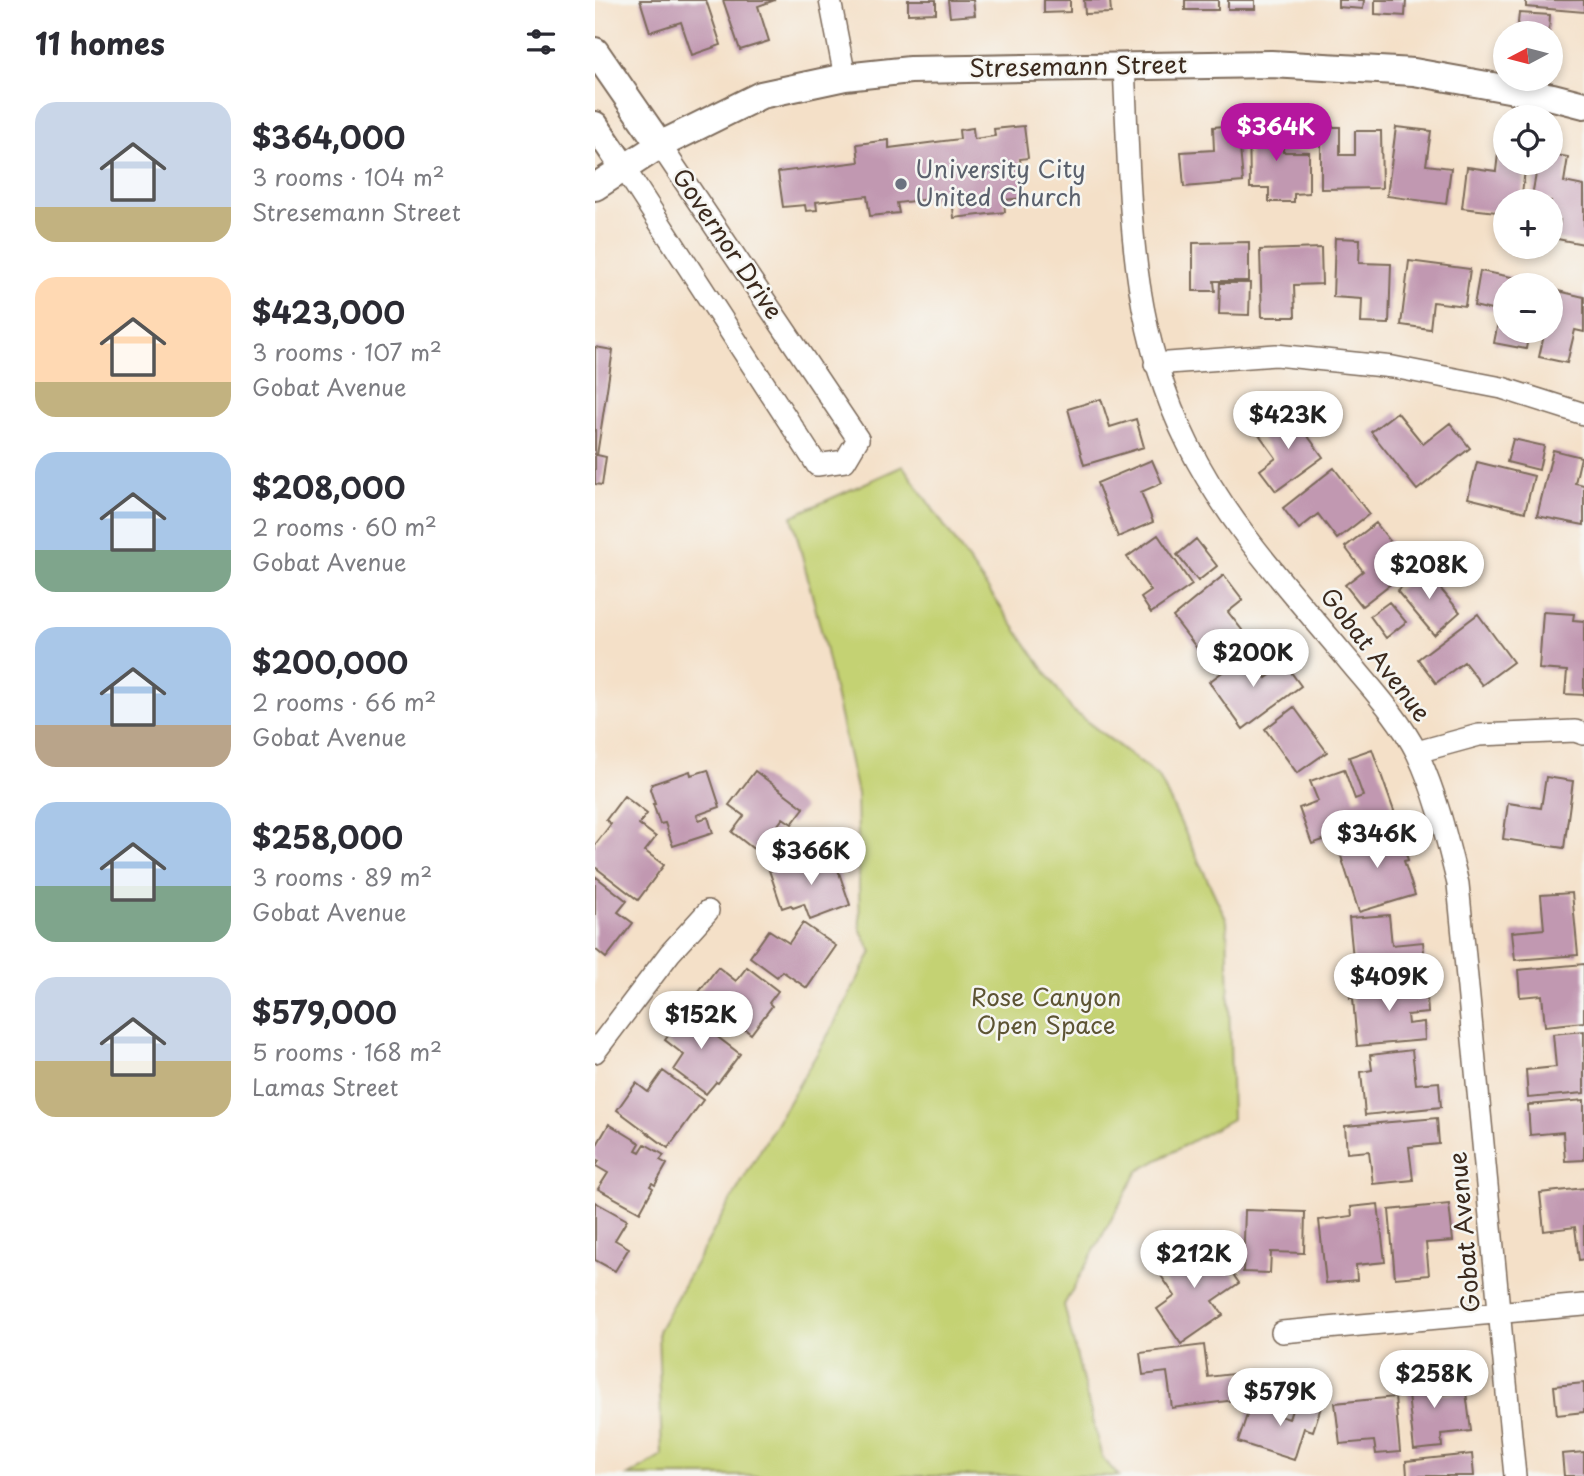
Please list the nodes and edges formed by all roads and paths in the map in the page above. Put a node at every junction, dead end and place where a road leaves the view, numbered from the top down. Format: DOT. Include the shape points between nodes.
graph roads {
  1 [pos="830,0"];
  2 [pos="595,51"];
  3 [pos="1123,67"];
  4 [pos="845,77"];
  5 [pos="1584,105"];
  6 [pos="595,125"];
  7 [pos="660,145"];
  8 [pos="624,168"];
  9 [pos="595,187"];
  10 [pos="1156,364"];
  11 [pos="1584,414"];
  12 [pos="1584,734"];
  13 [pos="1416,752"];
  14 [pos="708,911"];
  15 [pos="595,1052"];
  16 [pos="1584,1304"];
  17 [pos="1499,1312"];
  18 [pos="1282,1332"];
  19 [pos="1515,1476"];
  1 -- 4 [label="street"];
  2 -- 7 [label="street, Governor Drive"];
  3 -- 4 [label="street, Stresemann Street" via="910,70"];
  3 -- 5 [label="street, Stresemann Street" via="1271,64 1414,72"];
  3 -- 10 [label="street, Gobat Avenue" via="1135,270"];
  4 -- 7 [label="street, Stresemann Street" via="761,95"];
  6 -- 8 [label="street, Governor Drive"];
  7 -- 8 [label="street, Stresemann Street"];
  7 -- 8 [label="street, Governor Drive" via="858,439 845,461 817,465"];
  8 -- 9 [label="street, Stresemann Street"];
  10 -- 11 [label="street" via="1276,355 1393,367 1502,388"];
  10 -- 13 [label="street, Gobat Avenue" via="1188,444 1233,521 1388,708"];
  12 -- 13 [label="street" via="1479,735"];
  13 -- 17 [label="street, Gobat Avenue" via="1441,816 1458,884"];
  14 -- 15 [label="street"];
  16 -- 17 [label="street"];
  17 -- 18 [label="street"];
  17 -- 19 [label="street, Gobat Avenue"];
}
